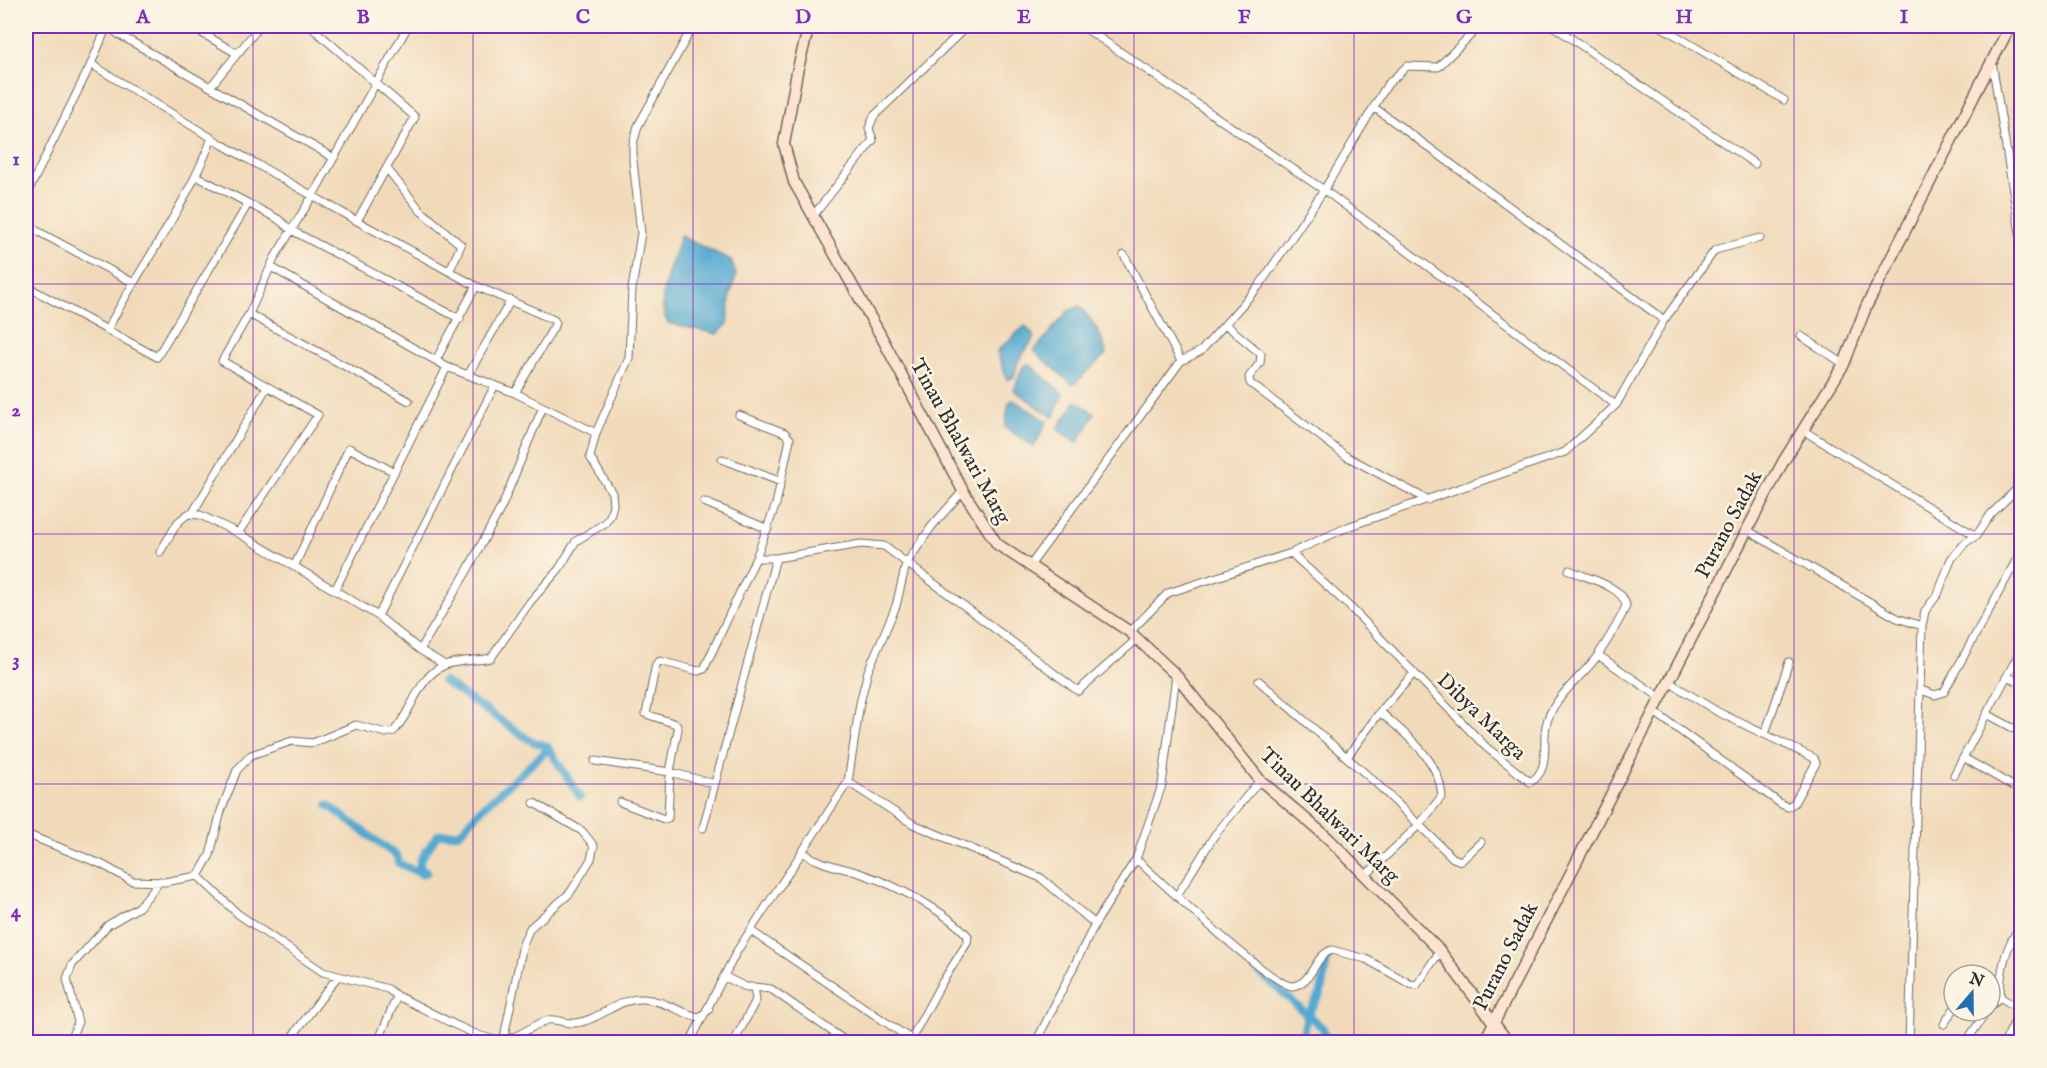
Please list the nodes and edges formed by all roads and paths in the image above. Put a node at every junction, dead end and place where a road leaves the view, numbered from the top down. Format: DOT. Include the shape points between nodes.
graph roads {
  1 [pos="107,26"];
  2 [pos="190,26"];
  3 [pos="260,26"];
  4 [pos="310,26"];
  5 [pos="408,26"];
  6 [pos="693,26"];
  7 [pos="809,26"];
  8 [pos="1083,26"];
  9 [pos="1480,26"];
  10 [pos="1553,26"];
  11 [pos="1660,26"];
  12 [pos="2010,26"];
  13 [pos="962,31"];
  14 [pos="236,53"];
  15 [pos="1992,59"];
  16 [pos="91,64"];
  17 [pos="375,81"];
  18 [pos="211,86"];
  19 [pos="1784,100"];
  20 [pos="1376,108"];
  21 [pos="212,138"];
  22 [pos="334,158"];
  23 [pos="1755,164"];
  24 [pos="388,170"];
  25 [pos="198,177"];
  26 [pos="1324,190"];
  27 [pos="313,195"];
  28 [pos="26,196"];
  29 [pos="248,204"];
  30 [pos="2018,211"];
  31 [pos="813,216"];
  32 [pos="357,221"];
  33 [pos="26,225"];
  34 [pos="291,230"];
  35 [pos="2020,232"];
  36 [pos="1760,238"];
  37 [pos="2022,246"];
  38 [pos="1124,255"];
  39 [pos="271,267"];
  40 [pos="450,270"];
  41 [pos="132,282"];
  42 [pos="26,286"];
  43 [pos="476,286"];
  44 [pos="511,300"];
  45 [pos="249,314"];
  46 [pos="460,319"];
  47 [pos="1664,320"];
  48 [pos="1225,324"];
  49 [pos="106,330"];
  50 [pos="1801,336"];
  51 [pos="436,360"];
  52 [pos="1180,361"];
  53 [pos="1844,364"];
  54 [pos="447,367"];
  55 [pos="468,375"];
  56 [pos="495,385"];
  57 [pos="267,387"];
  58 [pos="515,393"];
  59 [pos="409,401"];
  60 [pos="1616,405"];
  61 [pos="542,409"];
  62 [pos="739,415"];
  63 [pos="1804,431"];
  64 [pos="596,433"];
  65 [pos="722,459"];
  66 [pos="394,472"];
  67 [pos="781,482"];
  68 [pos="2022,484"];
  69 [pos="963,491"];
  70 [pos="1428,500"];
  71 [pos="704,502"];
  72 [pos="192,514"];
  73 [pos="768,529"];
  74 [pos="1746,530"];
  75 [pos="238,533"];
  76 [pos="1976,536"];
  77 [pos="2022,550"];
  78 [pos="160,552"];
  79 [pos="1291,553"];
  80 [pos="756,558"];
  81 [pos="776,558"];
  82 [pos="906,564"];
  83 [pos="294,567"];
  84 [pos="1029,567"];
  85 [pos="1569,570"];
  86 [pos="335,590"];
  87 [pos="378,616"];
  88 [pos="1922,626"];
  89 [pos="1133,635"];
  90 [pos="2022,648"];
  91 [pos="420,650"];
  92 [pos="1598,655"];
  93 [pos="1789,662"];
  94 [pos="445,665"];
  95 [pos="1414,673"];
  96 [pos="1176,675"];
  97 [pos="2007,676"];
  98 [pos="1259,681"];
  99 [pos="1669,682"];
  100 [pos="2022,684"];
  101 [pos="1921,690"];
  102 [pos="1661,698"];
  103 [pos="1653,711"];
  104 [pos="1380,712"];
  105 [pos="1987,714"];
  106 [pos="1765,734"];
  107 [pos="2022,734"];
  108 [pos="1347,757"];
  109 [pos="1964,758"];
  110 [pos="595,761"];
  111 [pos="670,772"];
  112 [pos="1954,775"];
  113 [pos="1260,780"];
  114 [pos="848,782"];
  115 [pos="715,784"];
  116 [pos="2011,785"];
  117 [pos="620,802"];
  118 [pos="534,803"];
  119 [pos="1420,824"];
  120 [pos="703,828"];
  121 [pos="26,834"];
  122 [pos="1481,842"];
  123 [pos="804,853"];
  124 [pos="1136,859"];
  125 [pos="1366,875"];
  126 [pos="198,876"];
  127 [pos="160,882"];
  128 [pos="1178,894"];
  129 [pos="1095,924"];
  130 [pos="2022,924"];
  131 [pos="752,931"];
  132 [pos="1440,951"];
  133 [pos="2002,974"];
  134 [pos="338,976"];
  135 [pos="725,977"];
  136 [pos="754,987"];
  137 [pos="398,996"];
  138 [pos="2002,998"];
  139 [pos="2020,1007"];
  140 [pos="709,1010"];
  141 [pos="1493,1023"];
  142 [pos="1979,1023"];
  143 [pos="1909,1039"];
  144 [pos="913,1041"];
  145 [pos="69,1042"];
  146 [pos="288,1042"];
  147 [pos="378,1042"];
  148 [pos="503,1042"];
  149 [pos="690,1042"];
  150 [pos="734,1042"];
  151 [pos="847,1042"];
  152 [pos="1036,1042"];
  153 [pos="1484,1042"];
  154 [pos="1508,1042"];
  155 [pos="1904,1042"];
  156 [pos="1966,1042"];
  157 [pos="2005,1042"];
  1 -- 16 [label="street"];
  1 -- 18 [label="street"];
  2 -- 14 [label="street"];
  3 -- 14 [label="street"];
  4 -- 17 [label="street"];
  5 -- 17 [label="street"];
  6 -- 64 [label="street" via="643,117 633,144 641,233 632,289 632,342 629,358"];
  7 -- 31 [label="street, Tinau Bhalwari Marg" via="784,144 794,182"];
  8 -- 26 [label="street"];
  9 -- 20 [label="street" via="1438,67 1407,66 1387,86"];
  10 -- 23 [label="street"];
  11 -- 19 [label="street"];
  12 -- 15 [label="street, Purano Sadak"];
  13 -- 31 [label="street" via="874,116 868,128 873,140"];
  14 -- 18 [label="street"];
  15 -- 30 [label="street"];
  15 -- 53 [label="street, Purano Sadak" via="1866,307"];
  16 -- 21 [label="street"];
  16 -- 28 [label="street"];
  17 -- 22 [label="street"];
  17 -- 24 [label="street" via="415,117"];
  18 -- 22 [label="street"];
  20 -- 26 [label="street"];
  20 -- 47 [label="street"];
  21 -- 25 [label="street"];
  21 -- 27 [label="street"];
  22 -- 27 [label="street"];
  24 -- 32 [label="street"];
  24 -- 40 [label="street" via="421,211 461,245"];
  25 -- 29 [label="street"];
  25 -- 41 [label="street"];
  26 -- 48 [label="street" via="1259,286"];
  26 -- 60 [label="street"];
  27 -- 32 [label="street"];
  27 -- 34 [label="street"];
  29 -- 34 [label="street" via="279,219"];
  29 -- 49 [label="street" via="157,357"];
  30 -- 35 [label="street"];
  31 -- 69 [label="street, Tinau Bhalwari Marg"];
  32 -- 40 [label="street"];
  33 -- 41 [label="street"];
  34 -- 39 [label="street"];
  34 -- 46 [label="street"];
  35 -- 37 [label="street"];
  36 -- 47 [label="street" via="1715,250"];
  38 -- 52 [label="street"];
  39 -- 45 [label="street"];
  39 -- 51 [label="street"];
  40 -- 43 [label="street"];
  41 -- 49 [label="street"];
  42 -- 49 [label="street"];
  43 -- 44 [label="street"];
  43 -- 46 [label="street"];
  44 -- 55 [label="street"];
  44 -- 58 [label="street" via="556,322"];
  45 -- 57 [label="street" via="222,362"];
  45 -- 59 [label="street"];
  46 -- 51 [label="street"];
  47 -- 60 [label="street"];
  48 -- 52 [label="street" via="1201,351"];
  48 -- 70 [label="street" via="1261,354 1260,363 1249,377 1250,383 1346,456"];
  50 -- 53 [label="street"];
  51 -- 54 [label="street"];
  52 -- 84 [label="street"];
  53 -- 63 [label="street, Purano Sadak"];
  54 -- 55 [label="street"];
  54 -- 66 [label="street"];
  55 -- 56 [label="street"];
  56 -- 58 [label="street"];
  56 -- 87 [label="street"];
  57 -- 72 [label="street"];
  57 -- 75 [label="street" via="318,415"];
  58 -- 61 [label="street"];
  60 -- 70 [label="street" via="1565,452"];
  61 -- 64 [label="street"];
  61 -- 91 [label="street" via="502,506"];
  62 -- 67 [label="street" via="790,439"];
  63 -- 74 [label="street, Purano Sadak"];
  63 -- 76 [label="street"];
  64 -- 94 [label="street" via="590,457 612,493 613,505 605,523 576,541 491,658"];
  65 -- 67 [label="street"];
  66 -- 83 [label="street" via="348,448"];
  66 -- 86 [label="street"];
  67 -- 73 [label="street"];
  68 -- 76 [label="street" via="1991,514"];
  69 -- 82 [label="street"];
  69 -- 84 [label="street, Tinau Bhalwari Marg" via="997,544"];
  70 -- 79 [label="street" via="1350,526"];
  71 -- 73 [label="street"];
  72 -- 75 [label="street"];
  72 -- 78 [label="street" via="178,522"];
  73 -- 80 [label="street"];
  74 -- 88 [label="street" via="1898,618"];
  74 -- 99 [label="street, Purano Sadak"];
  75 -- 83 [label="street"];
  76 -- 88 [label="street" via="1949,562 1938,594 1925,611"];
  77 -- 101 [label="street" via="1944,692 1935,695"];
  79 -- 89 [label="street" via="1168,593"];
  79 -- 95 [label="street, Dibya Marga"];
  80 -- 81 [label="street"];
  80 -- 111 [label="street" via="704,669 698,671 660,661 656,664 646,714 678,726"];
  81 -- 82 [label="street" via="861,543 877,544"];
  81 -- 115 [label="street"];
  82 -- 89 [label="street" via="1078,691"];
  82 -- 114 [label="street" via="896,606 868,671"];
  83 -- 86 [label="street"];
  84 -- 89 [label="street, Tinau Bhalwari Marg"];
  85 -- 92 [label="street, Dibya Marga" via="1620,592 1626,599 1623,613"];
  86 -- 87 [label="street"];
  87 -- 91 [label="street"];
  88 -- 101 [label="street"];
  89 -- 96 [label="street, Tinau Bhalwari Marg"];
  90 -- 97 [label="street"];
  91 -- 94 [label="street"];
  92 -- 95 [label="street, Dibya Marga" via="1554,707 1546,726 1545,758 1530,782 1486,747"];
  92 -- 102 [label="street"];
  93 -- 106 [label="street"];
  94 -- 126 [label="street" via="423,684 394,731 386,733 356,725 313,743 292,741 250,755 237,770 210,855"];
  95 -- 104 [label="street"];
  96 -- 113 [label="street, Tinau Bhalwari Marg"];
  96 -- 124 [label="street" via="1162,785"];
  97 -- 100 [label="street"];
  97 -- 105 [label="street"];
  98 -- 108 [label="street"];
  99 -- 102 [label="street, Purano Sadak"];
  99 -- 106 [label="street" via="1718,712"];
  101 -- 143 [label="street"];
  102 -- 103 [label="street, Purano Sadak"];
  103 -- 106 [label="street" via="1788,807 1816,763 1809,754"];
  103 -- 141 [label="street, Purano Sadak"];
  104 -- 108 [label="street"];
  104 -- 119 [label="street" via="1420,747 1442,786 1441,801"];
  105 -- 107 [label="street"];
  105 -- 109 [label="street"];
  108 -- 119 [label="street"];
  109 -- 112 [label="street"];
  109 -- 116 [label="street"];
  110 -- 111 [label="street"];
  111 -- 115 [label="street"];
  111 -- 117 [label="street" via="667,819"];
  113 -- 125 [label="street, Tinau Bhalwari Marg"];
  113 -- 128 [label="street" via="1214,836"];
  114 -- 123 [label="street"];
  114 -- 129 [label="street" via="913,824 1041,878"];
  115 -- 120 [label="street"];
  118 -- 148 [label="street" via="582,831 594,846 591,860 570,893 530,928"];
  119 -- 122 [label="street" via="1453,858 1461,861"];
  119 -- 125 [label="street"];
  121 -- 127 [label="street" via="132,881"];
  123 -- 131 [label="street"];
  123 -- 144 [label="street" via="826,865 884,882 943,916 968,936"];
  124 -- 128 [label="street"];
  124 -- 129 [label="street"];
  125 -- 132 [label="street, Tinau Bhalwari Marg"];
  126 -- 127 [label="street"];
  126 -- 134 [label="street" via="238,914 323,972"];
  127 -- 145 [label="street" via="139,907 108,925 72,965 67,979 78,1022"];
  128 -- 132 [label="street" via="1236,948 1288,986 1307,979 1322,954 1332,950 1366,959 1417,986"];
  129 -- 152 [label="street"];
  130 -- 133 [label="street" via="2012,937"];
  131 -- 135 [label="street"];
  131 -- 144 [label="street"];
  132 -- 141 [label="street, Tinau Bhalwari Marg"];
  134 -- 137 [label="street" via="388,989"];
  134 -- 146 [label="street"];
  135 -- 136 [label="street"];
  135 -- 140 [label="street"];
  136 -- 150 [label="street" via="756,1000"];
  136 -- 151 [label="street" via="771,990"];
  137 -- 147 [label="street"];
  137 -- 148 [label="street"];
  138 -- 139 [label="street"];
  139 -- 157 [label="street"];
  140 -- 148 [label="street" via="699,1017 664,1002 642,999 575,1023 549,1019"];
  140 -- 149 [label="street"];
  141 -- 153 [label="street, Purano Sadak"];
  141 -- 154 [label="street, Tinau Bhalwari Marg"];
  142 -- 156 [label="street"];
  143 -- 155 [label="street"];
}
